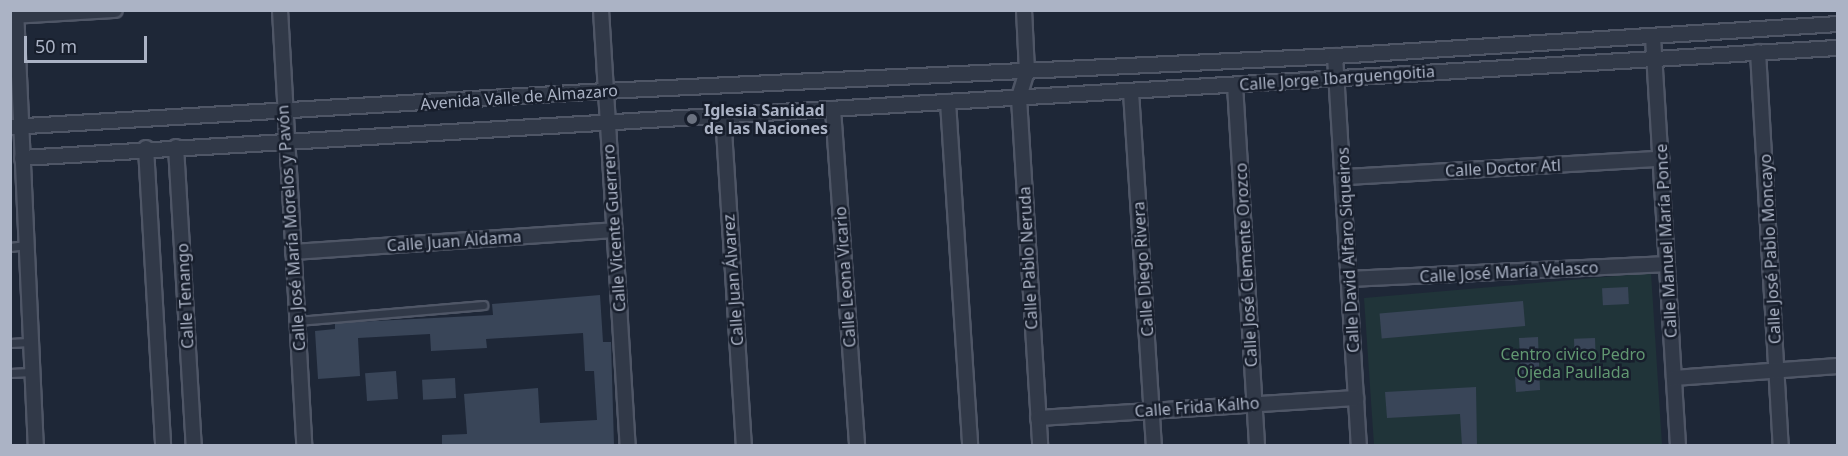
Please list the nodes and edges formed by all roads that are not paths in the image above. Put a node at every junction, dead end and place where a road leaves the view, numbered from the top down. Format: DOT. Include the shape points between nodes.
graph roads {
  1 [pos="114,10"];
  2 [pos="280,10"];
  3 [pos="601,10"];
  4 [pos="1024,10"];
  5 [pos="15,14"];
  6 [pos="1838,24"];
  7 [pos="1653,37"];
  8 [pos="1838,48"];
  9 [pos="1758,52"];
  10 [pos="1335,56"];
  11 [pos="1655,59"];
  12 [pos="1027,71"];
  13 [pos="1337,78"];
  14 [pos="1235,85"];
  15 [pos="605,92"];
  16 [pos="1131,92"];
  17 [pos="1019,98"];
  18 [pos="948,102"];
  19 [pos="833,109"];
  20 [pos="284,112"];
  21 [pos="723,114"];
  22 [pos="608,120"];
  23 [pos="15,127"];
  24 [pos="285,140"];
  25 [pos="176,147"];
  26 [pos="146,148"];
  27 [pos="22,158"];
  28 [pos="1661,159"];
  29 [pos="1345,177"];
  30 [pos="614,230"];
  31 [pos="26,245"];
  32 [pos="10,247"];
  33 [pos="293,252"];
  34 [pos="1667,264"];
  35 [pos="1350,279"];
  36 [pos="483,305"];
  37 [pos="298,321"];
  38 [pos="30,342"];
  39 [pos="10,343"];
  40 [pos="1838,366"];
  41 [pos="1777,371"];
  42 [pos="32,372"];
  43 [pos="10,373"];
  44 [pos="1674,378"];
  45 [pos="1356,398"];
  46 [pos="1254,403"];
  47 [pos="1153,409"];
  48 [pos="1038,418"];
  49 [pos="36,446"];
  50 [pos="163,446"];
  51 [pos="194,446"];
  52 [pos="304,446"];
  53 [pos="628,446"];
  54 [pos="744,446"];
  55 [pos="857,446"];
  56 [pos="970,446"];
  57 [pos="1040,446"];
  58 [pos="1154,446"];
  59 [pos="1257,446"];
  60 [pos="1359,446"];
  61 [pos="1677,446"];
  62 [pos="1781,446"];
  1 -- 5 [label="street"];
  2 -- 20 [label="street, Calle José María Morelos y Pavón"];
  3 -- 15 [label="street, Calle Vicente Guerrero"];
  4 -- 12 [label="street, Calle Pablo Neruda"];
  5 -- 23 [label="street"];
  6 -- 7 [label="street, Calle Jorge Ibarguengoitia"];
  7 -- 10 [label="street, Calle Jorge Ibarguengoitia"];
  7 -- 11 [label="street, Calle Manuel María Ponce"];
  8 -- 9 [label="street, Calle Jorge Ibarguengoitia"];
  9 -- 11 [label="street, Calle Jorge Ibarguengoitia"];
  9 -- 41 [label="street, Calle José Pablo Moncayo"];
  10 -- 12 [label="street, Calle Jorge Ibarguengoitia"];
  10 -- 13 [label="street, Calle David Alfaro Siqueiros"];
  11 -- 13 [label="street, Calle Jorge Ibarguengoitia"];
  11 -- 28 [label="street, Calle Manuel María Ponce"];
  12 -- 15 [label="street, Avenida Valle de Almazaro"];
  12 -- 17 [label="street, Calle Pablo Neruda"];
  13 -- 14 [label="street, Calle Jorge Ibarguengoitia"];
  13 -- 29 [label="street, Calle David Alfaro Siqueiros"];
  14 -- 16 [label="street, Calle Jorge Ibarguengoitia"];
  14 -- 46 [label="street, Calle José Clemente Orozco"];
  15 -- 20 [label="street, Avenida Valle de Almazaro"];
  15 -- 22 [label="street, Calle Vicente Guerrero"];
  16 -- 17 [label="street, Calle Jorge Ibarguengoitia"];
  16 -- 47 [label="street, Calle Diego Rivera"];
  17 -- 18 [label="street, Avenida Valle de Almazaro"];
  17 -- 48 [label="street, Calle Pablo Neruda"];
  18 -- 19 [label="street, Avenida Valle de Almazaro"];
  18 -- 56 [label="street"];
  19 -- 21 [label="street, Avenida Valle de Almazaro"];
  19 -- 55 [label="street, Calle Leona Vicario"];
  20 -- 23 [label="street, Avenida Valle de Almazaro"];
  20 -- 24 [label="street, Calle José María Morelos y Pavón"];
  21 -- 22 [label="street, Avenida Valle de Almazaro"];
  21 -- 54 [label="street, Calle Juan Álvarez"];
  22 -- 24 [label="street, Avenida Valle de Almazaro"];
  22 -- 30 [label="street, Calle Vicente Guerrero"];
  23 -- 27 [label="street"];
  24 -- 25 [label="street, Avenida Valle de Almazaro"];
  24 -- 33 [label="street, Calle José María Morelos y Pavón"];
  25 -- 26 [label="street, Avenida Valle de Almazaro"];
  25 -- 51 [label="street, Calle Tenango"];
  26 -- 27 [label="street, Avenida Valle de Almazaro"];
  26 -- 50 [label="street, Calle Tenango"];
  27 -- 31 [label="street"];
  28 -- 29 [label="street, Calle Doctor Atl"];
  28 -- 34 [label="street, Calle Manuel María Ponce"];
  29 -- 35 [label="street, Calle David Alfaro Siqueiros"];
  30 -- 33 [label="street, Calle Juan Aldama"];
  30 -- 53 [label="street, Calle Vicente Guerrero"];
  31 -- 32 [label="lane"];
  31 -- 38 [label="street"];
  33 -- 37 [label="street, Calle José María Morelos y Pavón"];
  34 -- 35 [label="street, Calle José María Velasco"];
  34 -- 44 [label="street, Calle Manuel María Ponce"];
  35 -- 45 [label="street, Calle David Alfaro Siqueiros"];
  36 -- 37 [label="lane"];
  37 -- 52 [label="street, Calle José María Morelos y Pavón"];
  38 -- 39 [label="lane"];
  38 -- 42 [label="street"];
  40 -- 41 [label="street"];
  41 -- 44 [label="street"];
  41 -- 62 [label="street, Calle José Pablo Moncayo"];
  42 -- 43 [label="lane"];
  42 -- 49 [label="street"];
  44 -- 61 [label="street, Calle Manuel María Ponce"];
  45 -- 46 [label="street, Calle Frida Kalho"];
  45 -- 60 [label="street, Calle David Alfaro Siqueiros"];
  46 -- 47 [label="street, Calle Frida Kalho"];
  46 -- 59 [label="street, Calle José Clemente Orozco"];
  47 -- 48 [label="street, Calle Frida Kalho"];
  47 -- 58 [label="street, Calle Diego Rivera"];
  48 -- 57 [label="street, Calle Pablo Neruda"];
}
